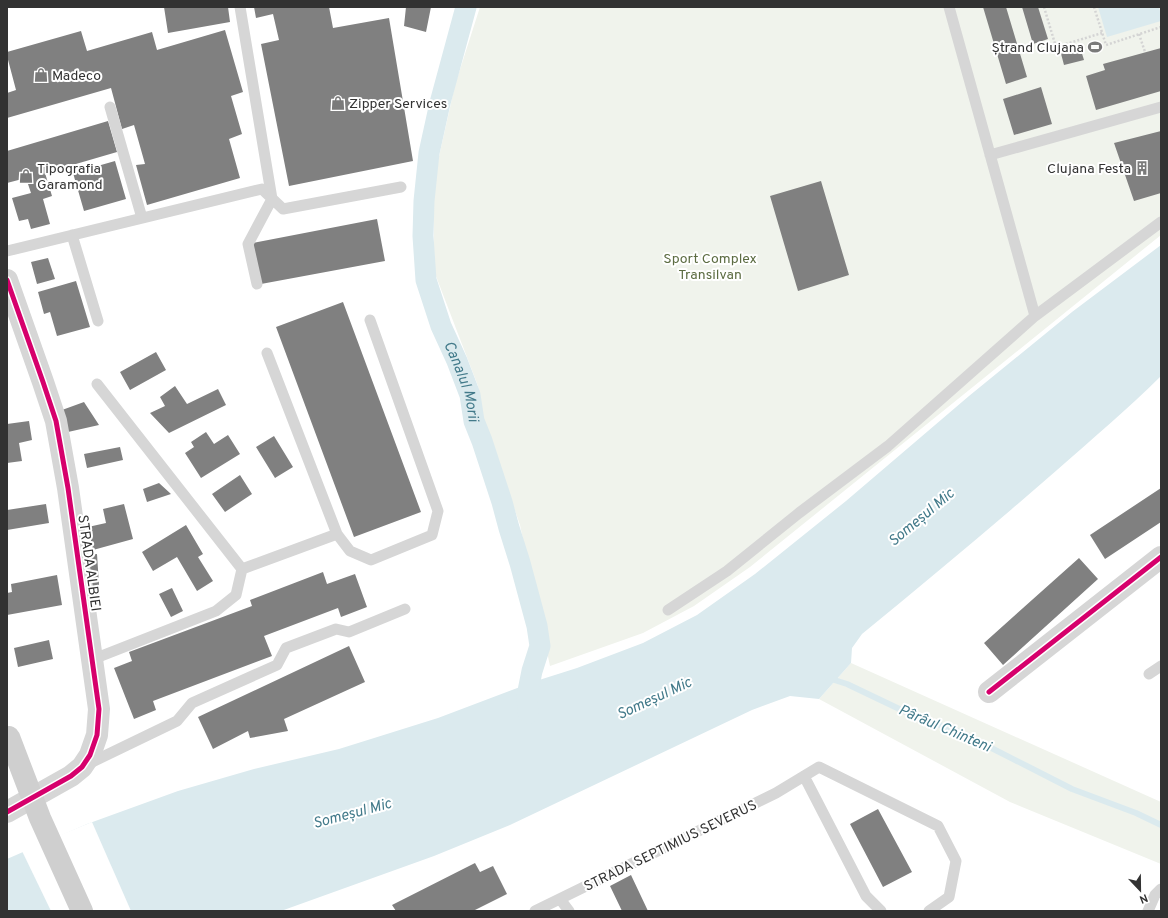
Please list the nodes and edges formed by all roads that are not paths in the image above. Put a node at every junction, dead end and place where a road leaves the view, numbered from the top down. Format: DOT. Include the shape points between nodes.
graph roads {
  1 [pos="240,7"];
  2 [pos="949,7"];
  3 [pos="110,107"];
  4 [pos="1161,107"];
  5 [pos="990,155"];
  6 [pos="401,187"];
  7 [pos="272,199"];
  8 [pos="142,218"];
  9 [pos="1161,222"];
  10 [pos="72,235"];
  11 [pos="7,251"];
  12 [pos="7,280"];
  13 [pos="257,284"];
  14 [pos="1035,316"];
  15 [pos="370,320"];
  16 [pos="98,321"];
  17 [pos="267,353"];
  18 [pos="97,384"];
  19 [pos="337,534"];
  20 [pos="1161,558"];
  21 [pos="242,569"];
  22 [pos="405,609"];
  23 [pos="668,610"];
  24 [pos="91,660"];
  25 [pos="1161,666"];
  26 [pos="1149,674"];
  27 [pos="989,692"];
  28 [pos="10,737"];
  29 [pos="82,767"];
  30 [pos="804,776"];
  31 [pos="7,812"];
  32 [pos="1161,889"];
  33 [pos="560,899"];
  34 [pos="82,911"];
  35 [pos="535,911"];
  36 [pos="569,911"];
  37 [pos="881,911"];
  38 [pos="929,911"];
  39 [pos="1148,911"];
  1 -- 7 [label="lane"];
  2 -- 5 [label="lane"];
  3 -- 8 [label="lane"];
  4 -- 5 [label="lane"];
  5 -- 14 [label="lane"];
  6 -- 7 [label="lane" via="283,209"];
  7 -- 8 [label="lane" via="262,189"];
  7 -- 13 [label="lane" via="248,244"];
  8 -- 10 [label="lane"];
  9 -- 14 [label="lane"];
  10 -- 11 [label="lane"];
  10 -- 16 [label="lane"];
  12 -- 24 [label="street, STRADA ALBIEI" via="56,421 68,488"];
  14 -- 23 [label="lane" via="888,446 727,571"];
  15 -- 19 [label="lane" via="438,511 432,535 371,560 350,551"];
  17 -- 19 [label="lane"];
  18 -- 21 [label="lane"];
  19 -- 21 [label="lane"];
  20 -- 27 [label="street"];
  21 -- 24 [label="lane" via="236,595 216,611"];
  22 -- 29 [label="lane" via="349,632 336,629 286,648 277,665 192,703 177,721"];
  24 -- 29 [label="street, STRADA ALBIEI" via="99,709 97,735 90,755"];
  25 -- 26 [label="lane"];
  28 -- 34 [label="main road, bridge" via="40,818"];
  29 -- 31 [label="street, STRADA ALBIEI" via="71,776"];
  30 -- 33 [label="lane, STRADA SEPTIMIUS SEVERUS" via="776,793"];
  30 -- 37 [label="lane" via="866,896"];
  30 -- 38 [label="lane, STRADA SEPTIMIUS SEVERUS" via="819,767 938,826 956,861 949,897"];
  32 -- 39 [label="lane" via="1155,895"];
  33 -- 35 [label="lane, STRADA SEPTIMIUS SEVERUS"];
  33 -- 36 [label="lane"];
}
